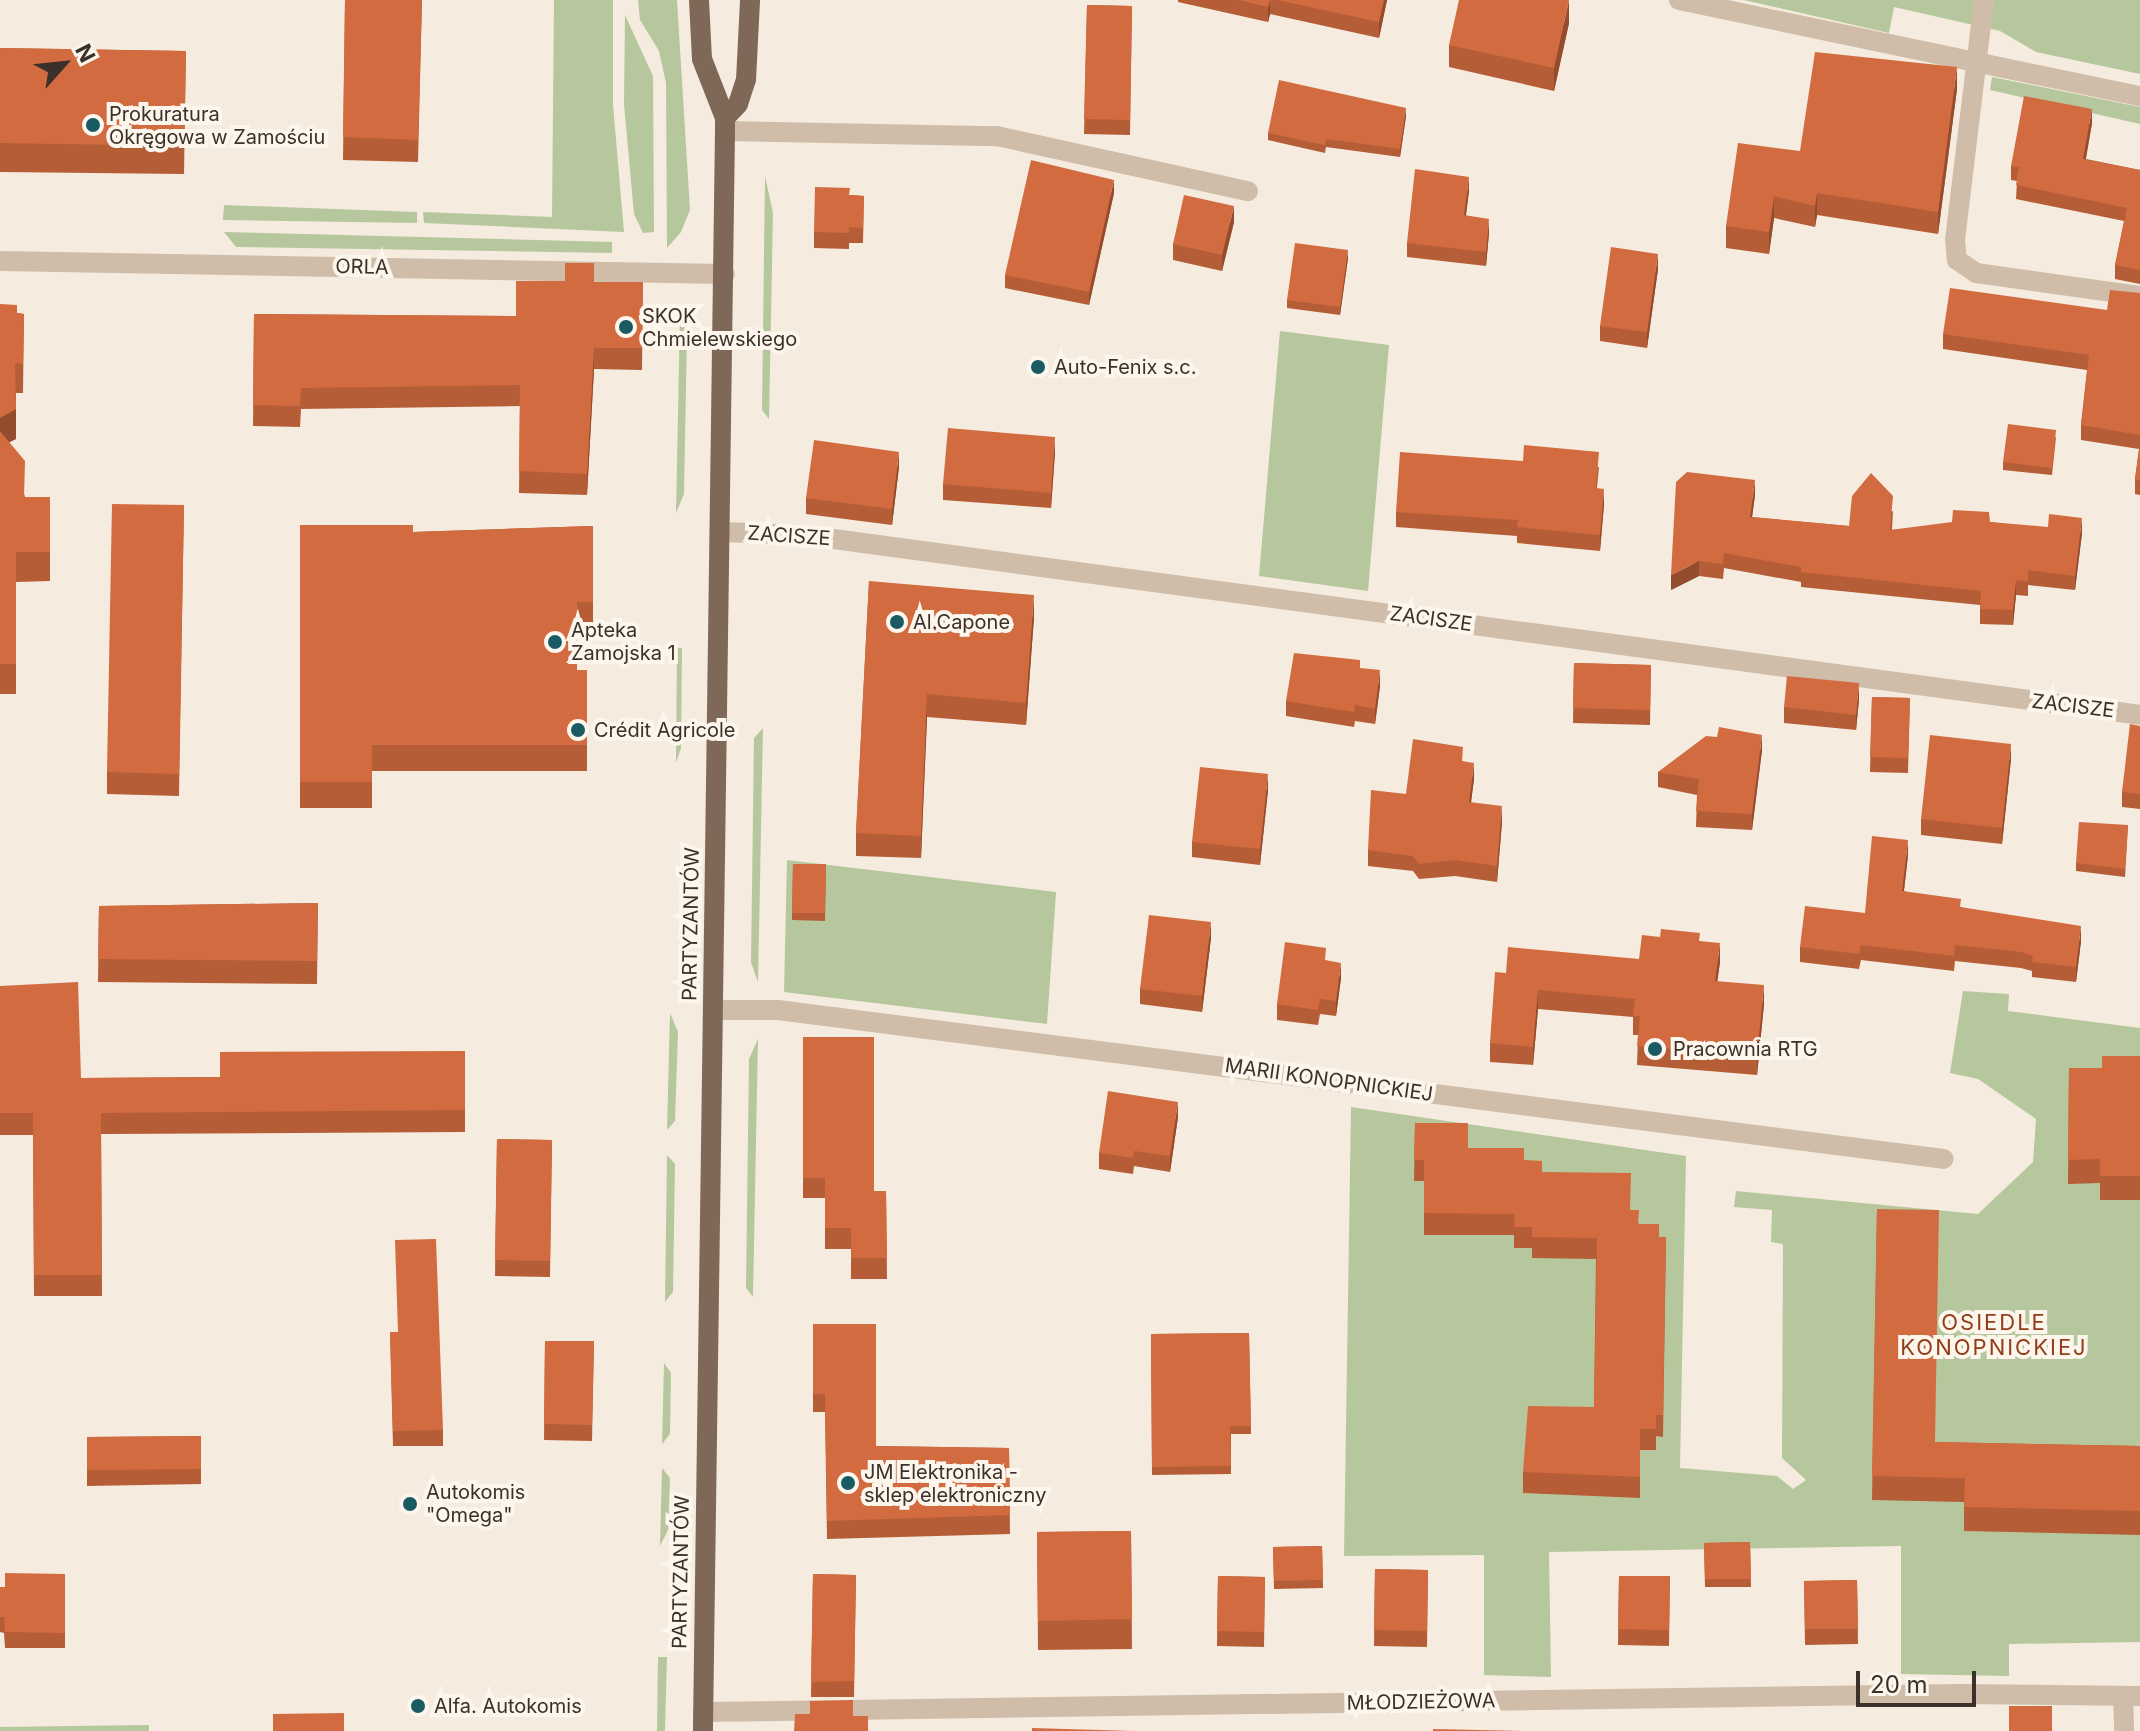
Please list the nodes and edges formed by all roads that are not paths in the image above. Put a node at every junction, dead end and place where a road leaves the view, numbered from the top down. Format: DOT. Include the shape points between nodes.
graph roads {
  1 [pos="699,0"];
  2 [pos="750,0"];
  3 [pos="1679,0"];
  4 [pos="1984,0"];
  5 [pos="1977,62"];
  6 [pos="2140,96"];
  7 [pos="725,125"];
  8 [pos="1248,191"];
  9 [pos="0,261"];
  10 [pos="725,274"];
  11 [pos="2140,296"];
  12 [pos="722,532"];
  13 [pos="2140,715"];
  14 [pos="713,1010"];
  15 [pos="1944,1159"];
  16 [pos="2132,1696"];
  17 [pos="703,1722"];
  18 [pos="2124,1731"];
  1 -- 7 [label="main road, PARTYZANTÓW" via="702,59"];
  2 -- 7 [label="main road" via="746,80"];
  3 -- 5 [label="street"];
  4 -- 5 [label="street"];
  5 -- 6 [label="street"];
  5 -- 11 [label="street" via="1955,239 1963,268"];
  7 -- 8 [label="street" via="997,136"];
  7 -- 10 [label="main road, PARTYZANTÓW"];
  9 -- 10 [label="street, ORLA"];
  10 -- 12 [label="main road, PARTYZANTÓW"];
  12 -- 13 [label="street, ZACISZE" via="804,535"];
  12 -- 14 [label="main road, PARTYZANTÓW"];
  14 -- 15 [label="street, MARII KONOPNICKIEJ" via="778,1010"];
  14 -- 17 [label="main road, PARTYZANTÓW"];
  16 -- 17 [label="street, MŁODZIEŻOWA"];
  16 -- 18 [label="street"];
}
